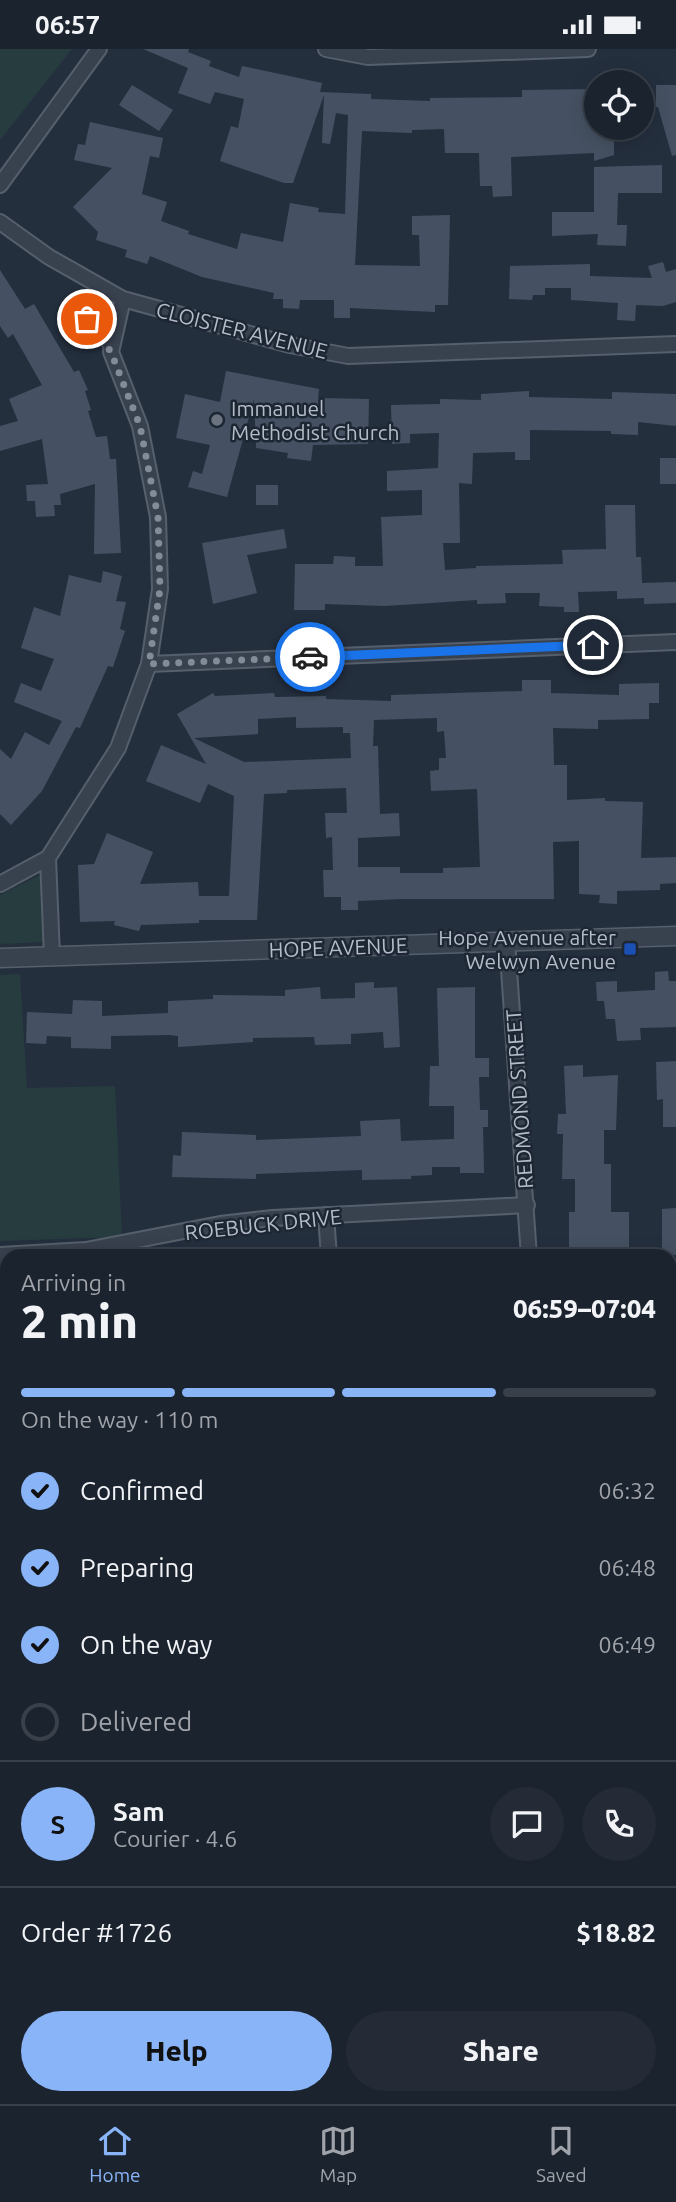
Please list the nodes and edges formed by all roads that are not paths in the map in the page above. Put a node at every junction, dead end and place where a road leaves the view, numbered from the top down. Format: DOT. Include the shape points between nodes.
graph roads {
  1 [pos="99,49"];
  2 [pos="326,49"];
  3 [pos="588,49"];
  4 [pos="0,185"];
  5 [pos="0,222"];
  6 [pos="123,299"];
  7 [pos="75,302"];
  8 [pos="676,344"];
  9 [pos="111,352"];
  10 [pos="676,642"];
  11 [pos="149,664"];
  12 [pos="48,858"];
  13 [pos="0,884"];
  14 [pos="676,936"];
  15 [pos="507,941"];
  16 [pos="52,956"];
  17 [pos="0,958"];
  18 [pos="527,1205"];
  19 [pos="326,1216"];
  20 [pos="96,1249"];
  21 [pos="328,1249"];
  22 [pos="529,1249"];
  1 -- 4 [label="street"];
  2 -- 3 [label="street" via="368,57"];
  5 -- 6 [label="street, CLOISTER AVENUE" via="49,257"];
  6 -- 8 [label="street, CLOISTER AVENUE" via="290,345 348,356"];
  6 -- 9 [label="street"];
  7 -- 9 [label="lane"];
  9 -- 11 [label="street" via="140,426 158,517 160,589"];
  10 -- 11 [label="street"];
  11 -- 12 [label="street" via="118,748"];
  12 -- 13 [label="street"];
  12 -- 16 [label="street"];
  14 -- 15 [label="street, HOPE AVENUE"];
  15 -- 16 [label="street, HOPE AVENUE"];
  15 -- 18 [label="street, REDMOND STREET"];
  16 -- 17 [label="street, HOPE AVENUE"];
  18 -- 19 [label="street, ROEBUCK DRIVE"];
  18 -- 22 [label="street, REDMOND STREET"];
  19 -- 20 [label="street, ROEBUCK DRIVE" via="220,1224"];
  19 -- 21 [label="street"];
}
